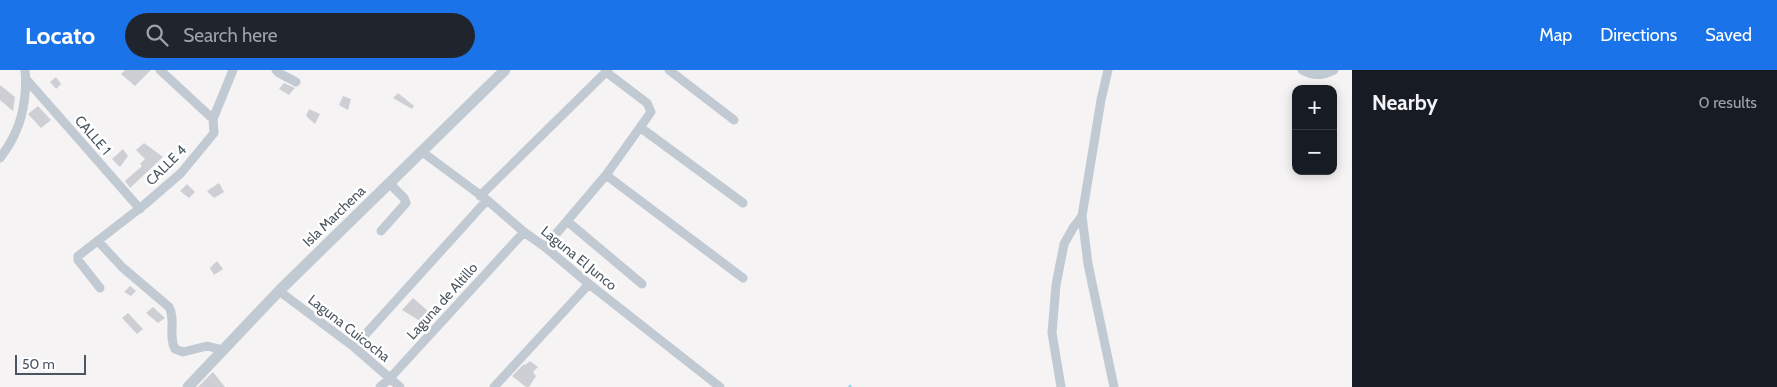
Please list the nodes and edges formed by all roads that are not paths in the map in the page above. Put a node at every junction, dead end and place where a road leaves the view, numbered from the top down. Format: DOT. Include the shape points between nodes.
graph roads {
  1 [pos="160,70"];
  2 [pos="233,70"];
  3 [pos="276,70"];
  4 [pos="505,70"];
  5 [pos="669,70"];
  6 [pos="1108,70"];
  7 [pos="1302,70"];
  8 [pos="1334,70"];
  9 [pos="607,71"];
  10 [pos="25,75"];
  11 [pos="296,82"];
  12 [pos="214,119"];
  13 [pos="734,120"];
  14 [pos="641,128"];
  15 [pos="421,151"];
  16 [pos="0,158"];
  17 [pos="606,175"];
  18 [pos="389,183"];
  19 [pos="483,198"];
  20 [pos="743,203"];
  21 [pos="140,209"];
  22 [pos="1082,216"];
  23 [pos="567,221"];
  24 [pos="381,231"];
  25 [pos="524,232"];
  26 [pos="98,241"];
  27 [pos="545,247"];
  28 [pos="743,278"];
  29 [pos="588,284"];
  30 [pos="642,284"];
  31 [pos="100,288"];
  32 [pos="279,291"];
  33 [pos="354,347"];
  34 [pos="223,350"];
  35 [pos="390,378"];
  36 [pos="188,387"];
  37 [pos="380,387"];
  38 [pos="400,387"];
  39 [pos="494,387"];
  40 [pos="720,387"];
  41 [pos="1061,387"];
  42 [pos="1114,387"];
  1 -- 12 [label="street"];
  2 -- 12 [label="street, CALLE 4"];
  3 -- 11 [label="street"];
  4 -- 15 [label="street, Isla Marchena"];
  5 -- 13 [label="street"];
  6 -- 22 [label="street"];
  7 -- 8 [label="street" via="1312,75"];
  9 -- 14 [label="street" via="647,103 651,112"];
  9 -- 19 [label="street"];
  10 -- 16 [label="street" via="17,130"];
  10 -- 21 [label="street, CALLE 1"];
  12 -- 21 [label="street, CALLE 4" via="214,134 181,173"];
  14 -- 17 [label="street"];
  14 -- 20 [label="street"];
  15 -- 18 [label="street, Isla Marchena"];
  15 -- 19 [label="street, Laguna El Junco"];
  17 -- 23 [label="street"];
  17 -- 28 [label="street"];
  18 -- 24 [label="street" via="406,203"];
  18 -- 32 [label="street, Isla Marchena"];
  19 -- 25 [label="street, Laguna El Junco"];
  19 -- 33 [label="street"];
  21 -- 26 [label="street, CALLE 4"];
  22 -- 41 [label="street" via="1064,244 1056,285 1052,333"];
  22 -- 42 [label="street" via="1088,264"];
  23 -- 27 [label="street"];
  23 -- 30 [label="street"];
  25 -- 27 [label="street, Laguna El Junco"];
  25 -- 35 [label="street, Laguna de Altillo"];
  26 -- 31 [label="street, CALLE 4" via="77,258"];
  26 -- 34 [label="street" via="122,267 169,307 172,312 171,340 175,349 183,352 206,346"];
  27 -- 29 [label="street, Laguna El Junco"];
  29 -- 39 [label="street"];
  29 -- 40 [label="street, Laguna El Junco"];
  32 -- 33 [label="street, Laguna Cuicocha"];
  32 -- 34 [label="street, Isla Marchena"];
  33 -- 35 [label="street, Laguna Cuicocha"];
  34 -- 36 [label="street, Isla Marchena"];
  35 -- 37 [label="street, Laguna de Altillo"];
  35 -- 38 [label="street, Laguna Cuicocha"];
}
